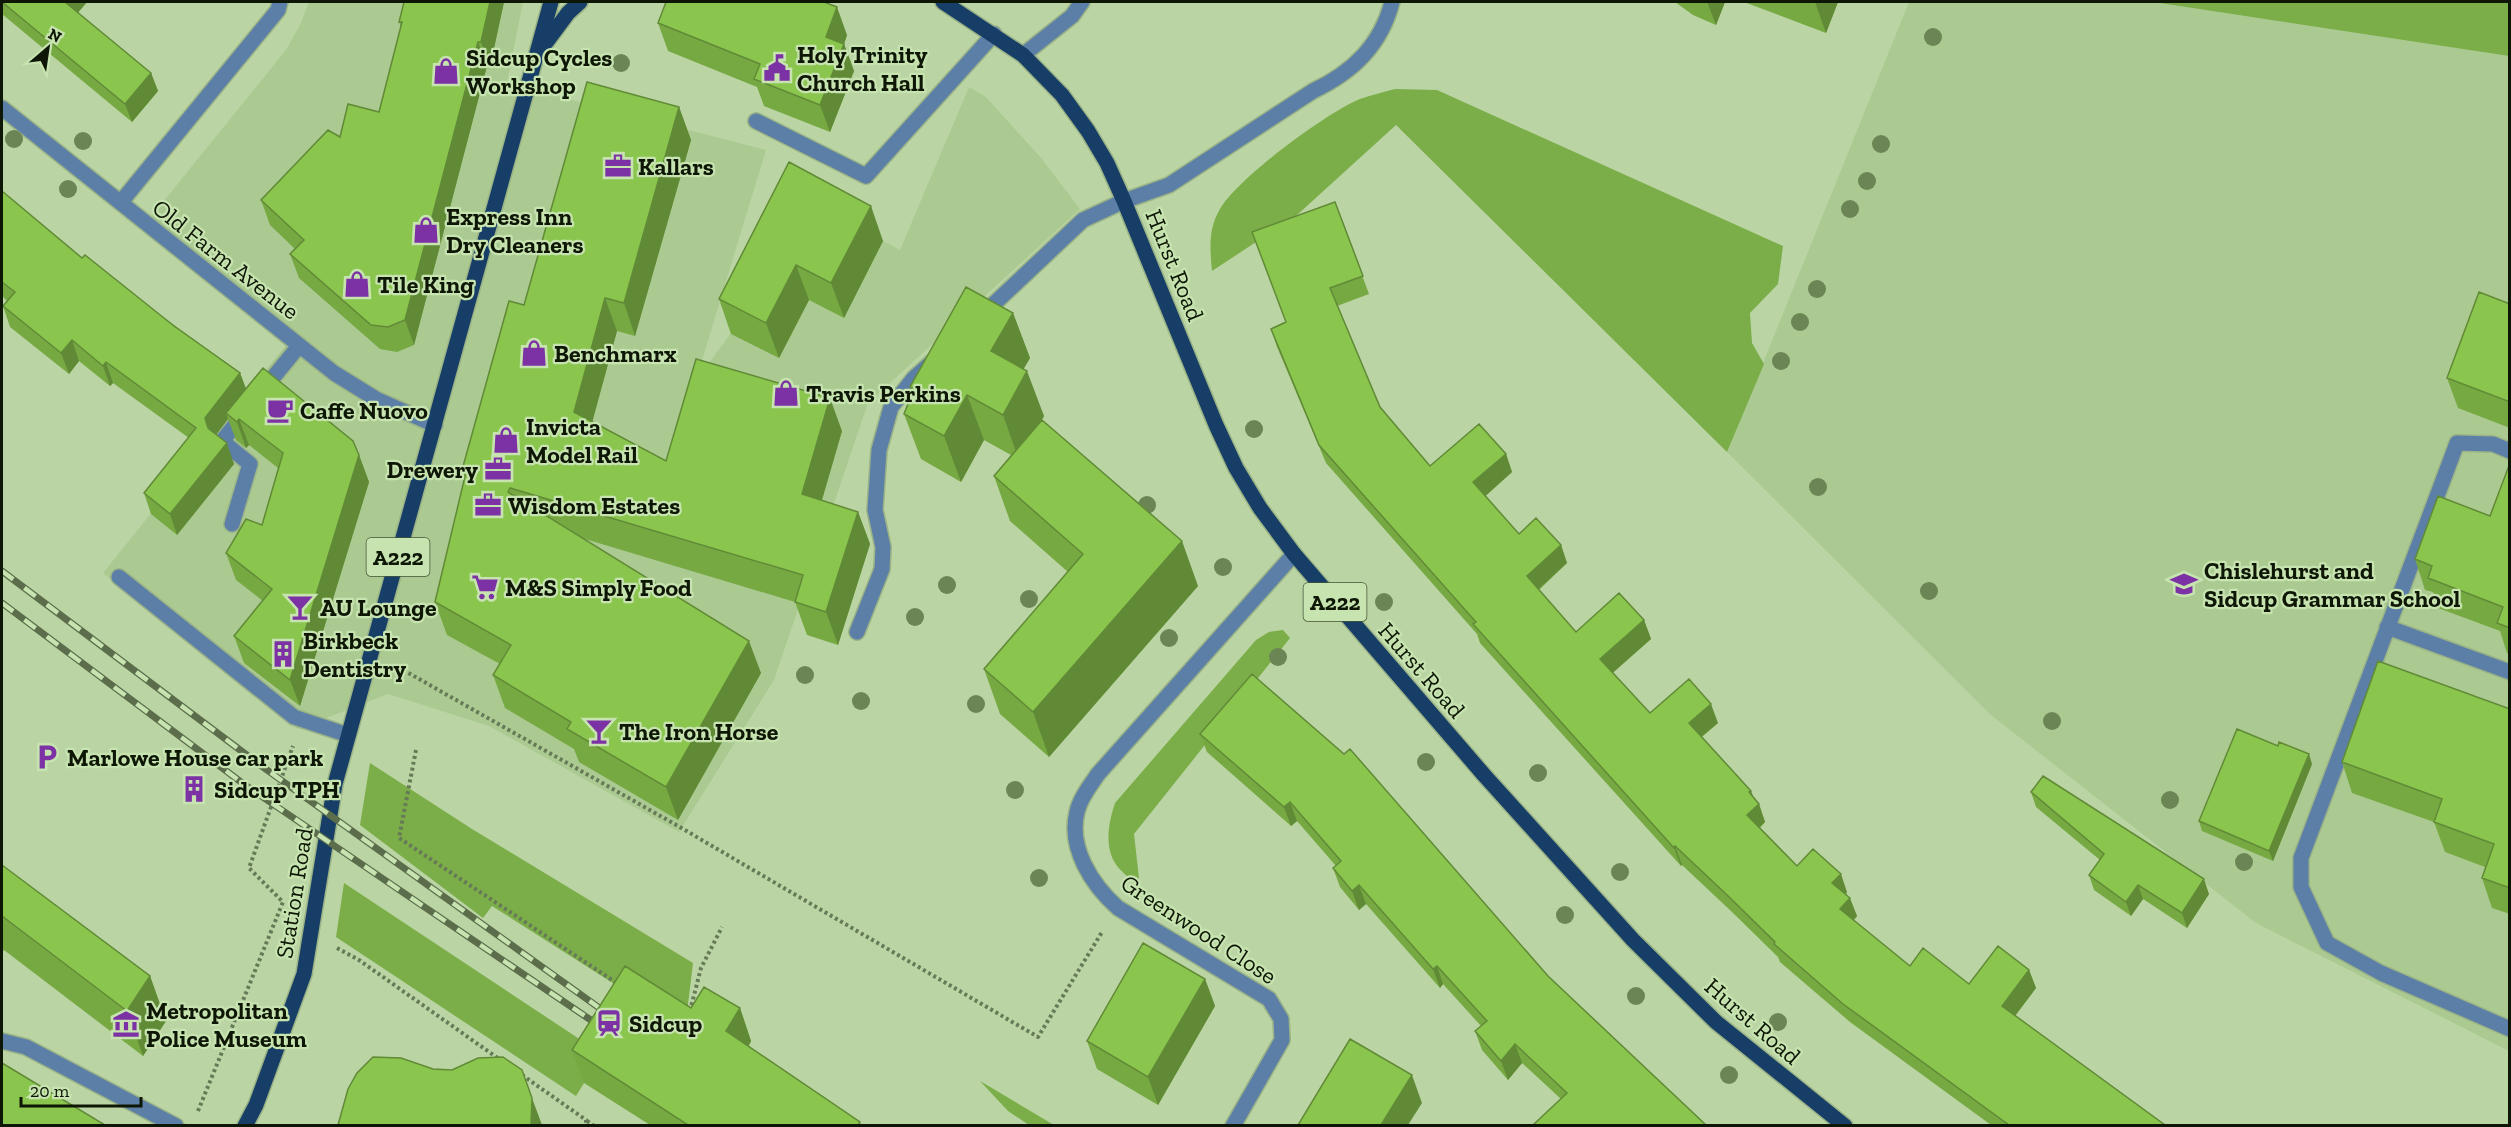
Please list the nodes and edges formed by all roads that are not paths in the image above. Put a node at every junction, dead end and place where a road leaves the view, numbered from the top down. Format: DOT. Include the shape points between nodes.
graph roads {
  1 [pos="280,2"];
  2 [pos="551,2"];
  3 [pos="580,2"];
  4 [pos="943,2"];
  5 [pos="1082,2"];
  6 [pos="1392,2"];
  7 [pos="994,34"];
  8 [pos="537,54"];
  9 [pos="1023,55"];
  10 [pos="2,108"];
  11 [pos="756,121"];
  12 [pos="1124,201"];
  13 [pos="121,202"];
  14 [pos="965,331"];
  15 [pos="299,346"];
  16 [pos="940,354"];
  17 [pos="435,425"];
  18 [pos="2510,451"];
  19 [pos="232,524"];
  20 [pos="1294,554"];
  21 [pos="119,577"];
  22 [pos="2387,627"];
  23 [pos="857,632"];
  24 [pos="2510,672"];
  25 [pos="348,735"];
  26 [pos="2510,1029"];
  27 [pos="2,1041"];
  28 [pos="176,1125"];
  29 [pos="245,1125"];
  30 [pos="1233,1125"];
  31 [pos="1845,1125"];
  1 -- 13 [label="street" via="278,10"];
  2 -- 8 [label="main road, Station Road / A222"];
  3 -- 8 [label="main road, A222"];
  4 -- 7 [label="main road, Hurst Road / A222"];
  5 -- 9 [label="street" via="1072,16"];
  6 -- 12 [label="street" via="1378,38 1336,80 1313,90 1169,185"];
  7 -- 9 [label="main road, Hurst Road / A222"];
  7 -- 11 [label="street" via="866,176"];
  8 -- 17 [label="main road, Station Road / A222"];
  9 -- 12 [label="main road, Hurst Road / A222" via="1062,95 1088,131"];
  10 -- 13 [label="street, Old Farm Avenue"];
  12 -- 14 [label="street" via="1083,220"];
  12 -- 20 [label="main road, Hurst Road / A222" via="1236,468"];
  13 -- 15 [label="street, Old Farm Avenue"];
  15 -- 17 [label="street, Old Farm Avenue" via="376,399"];
  15 -- 19 [label="street" via="222,441 250,464"];
  16 -- 23 [label="street" via="891,407 879,450 875,510 883,547 882,569"];
  17 -- 25 [label="main road, Station Road / A222"];
  18 -- 22 [label="street" via="2493,444 2457,443"];
  20 -- 30 [label="street, Greenwood Close" via="1098,774 1077,812 1080,855 1104,896 1269,999 1281,1019 1282,1040"];
  20 -- 31 [label="main road, Hurst Road / A222" via="1484,775 1641,948 1716,1022"];
  21 -- 25 [label="street" via="294,717"];
  22 -- 24 [label="street"];
  22 -- 26 [label="street" via="2301,858 2301,887 2327,943 2381,973"];
  25 -- 29 [label="main road, Station Road / A222" via="335,784 304,974"];
  27 -- 28 [label="street" via="26,1047"];
}
